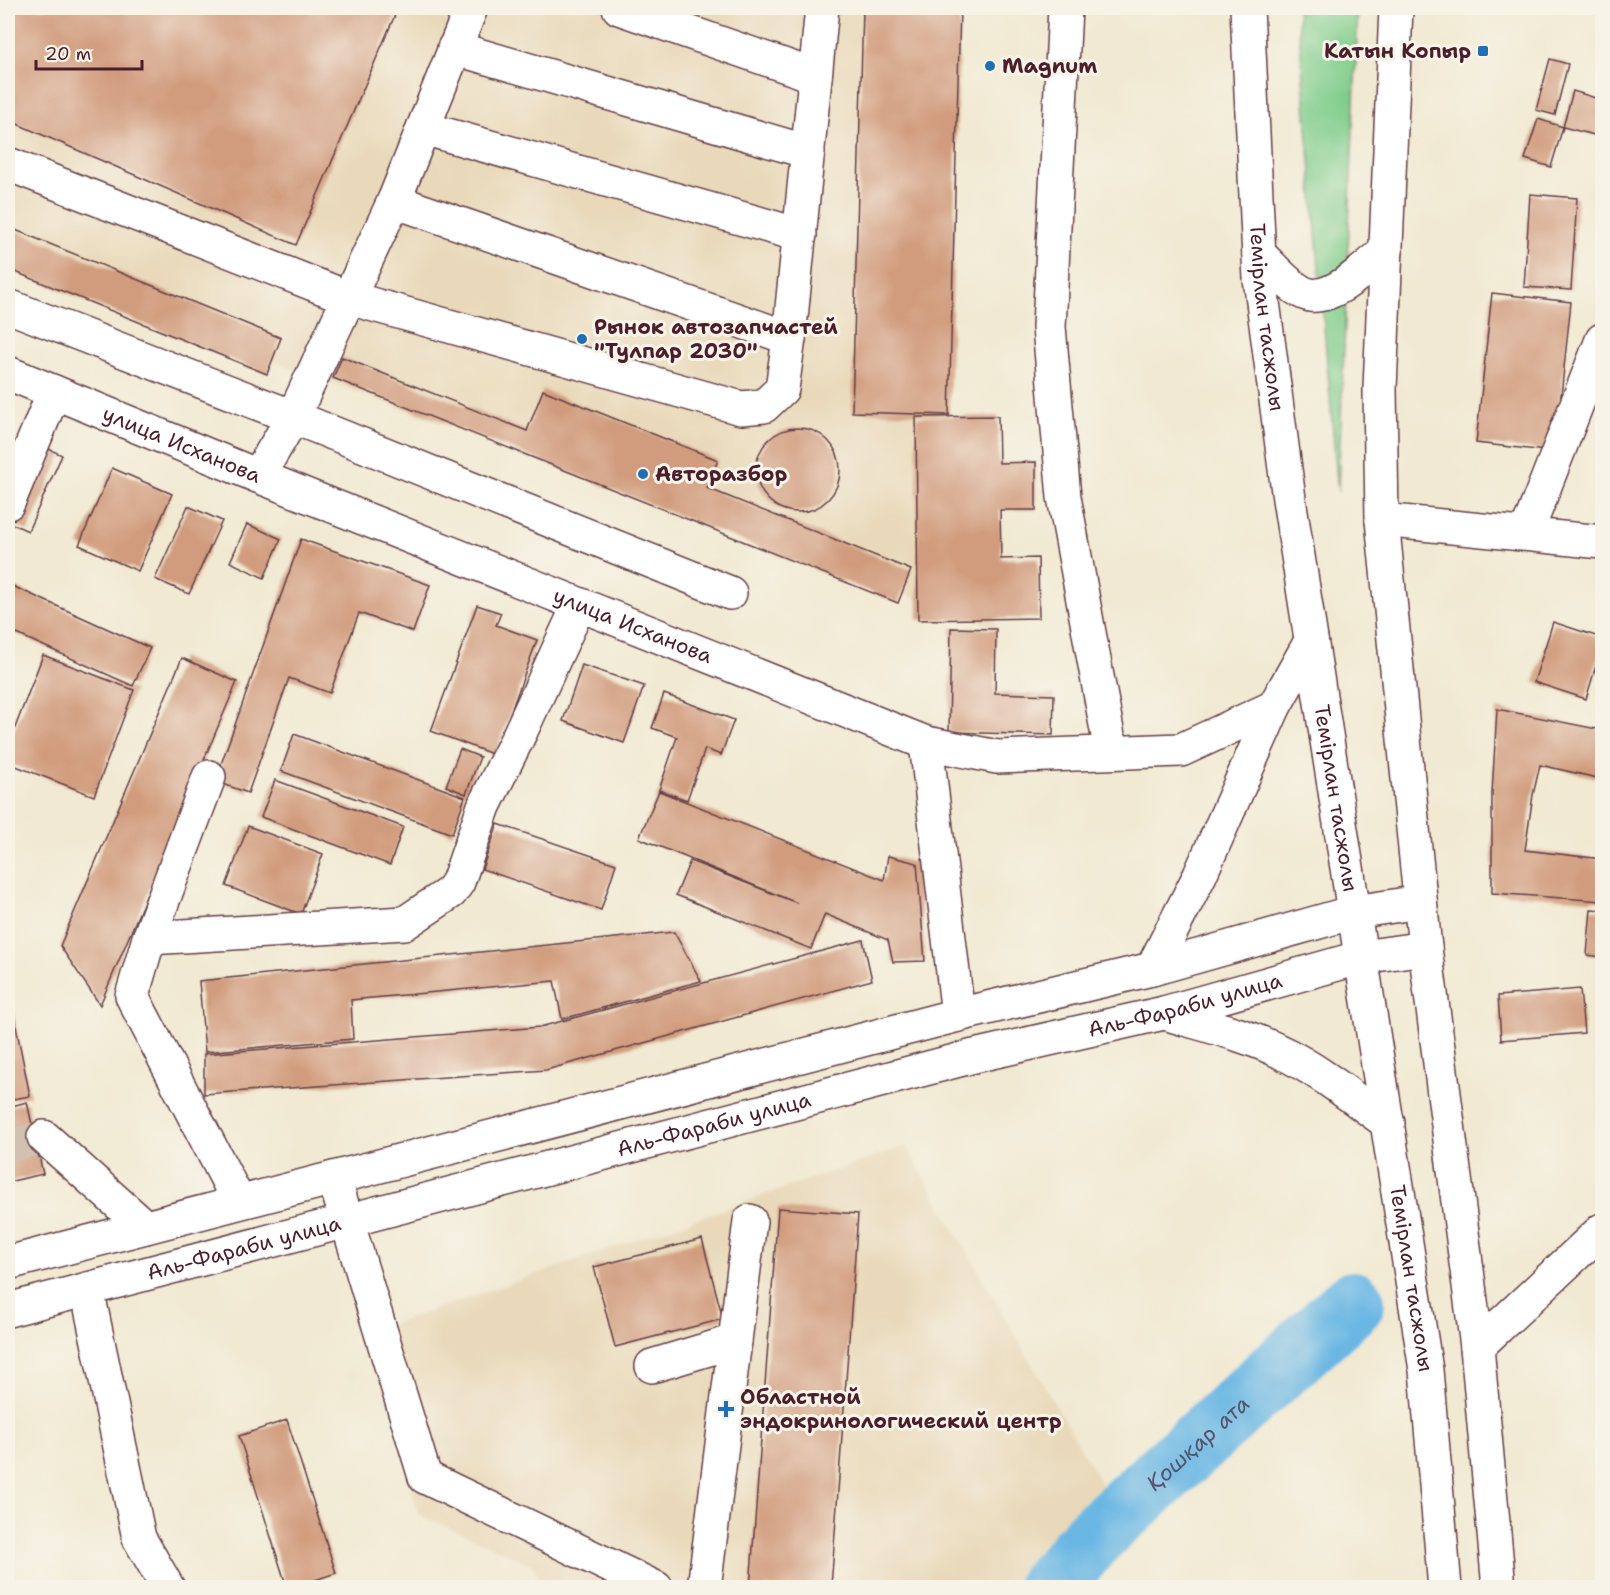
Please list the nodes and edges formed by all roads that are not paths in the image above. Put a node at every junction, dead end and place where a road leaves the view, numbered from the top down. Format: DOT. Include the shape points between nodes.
graph roads {
  1 [pos="471,8"];
  2 [pos="619,8"];
  3 [pos="822,8"];
  4 [pos="1065,8"];
  5 [pos="1247,8"];
  6 [pos="1396,8"];
  7 [pos="454,48"];
  8 [pos="815,76"];
  9 [pos="423,128"];
  10 [pos="808,152"];
  11 [pos="8,164"];
  12 [pos="394,201"];
  13 [pos="800,235"];
  14 [pos="1386,251"];
  15 [pos="1259,254"];
  16 [pos="349,298"];
  17 [pos="8,306"];
  18 [pos="789,338"];
  19 [pos="1602,340"];
  20 [pos="8,373"];
  21 [pos="54,392"];
  22 [pos="293,417"];
  23 [pos="258,476"];
  24 [pos="8,503"];
  25 [pos="1382,519"];
  26 [pos="1526,534"];
  27 [pos="1602,542"];
  28 [pos="730,593"];
  29 [pos="579,605"];
  30 [pos="1311,641"];
  31 [pos="1274,707"];
  32 [pos="926,743"];
  33 [pos="1111,752"];
  34 [pos="209,777"];
  35 [pos="1420,903"];
  36 [pos="1354,912"];
  37 [pos="148,938"];
  38 [pos="1425,948"];
  39 [pos="1362,957"];
  40 [pos="1152,969"];
  41 [pos="1164,1013"];
  42 [pos="958,1015"];
  43 [pos="1388,1123"];
  44 [pos="44,1137"];
  45 [pos="334,1178"];
  46 [pos="239,1202"];
  47 [pos="349,1220"];
  48 [pos="750,1221"];
  49 [pos="145,1227"];
  50 [pos="1602,1230"];
  51 [pos="8,1263"];
  52 [pos="87,1289"];
  53 [pos="8,1310"];
  54 [pos="735,1341"];
  55 [pos="1477,1347"];
  56 [pos="652,1366"];
  57 [pos="168,1587"];
  58 [pos="656,1587"];
  59 [pos="704,1587"];
  60 [pos="1445,1587"];
  61 [pos="1499,1587"];
  1 -- 7 [label="main road"];
  2 -- 8 [label="main road"];
  3 -- 8 [label="main road"];
  4 -- 33 [label="main road" via="1049,327 1064,498"];
  5 -- 15 [label="main road, Темірлан тасжолы"];
  6 -- 14 [label="main road"];
  7 -- 9 [label="main road"];
  7 -- 10 [label="main road"];
  8 -- 10 [label="main road"];
  9 -- 12 [label="main road"];
  9 -- 13 [label="main road"];
  10 -- 13 [label="main road"];
  11 -- 16 [label="main road"];
  12 -- 16 [label="main road"];
  12 -- 18 [label="main road"];
  13 -- 18 [label="main road"];
  14 -- 15 [label="main road" via="1354,279 1331,291 1311,295 1295,288"];
  14 -- 25 [label="main road" via="1380,389"];
  15 -- 30 [label="main road, Темірлан тасжолы"];
  16 -- 18 [label="main road" via="741,408 764,406 782,389"];
  16 -- 22 [label="main road"];
  17 -- 22 [label="main road"];
  19 -- 26 [label="main road"];
  20 -- 21 [label="main road, улица Исханова"];
  21 -- 23 [label="main road, улица Исханова"];
  21 -- 24 [label="main road"];
  22 -- 23 [label="main road"];
  22 -- 28 [label="main road"];
  23 -- 29 [label="main road, улица Исханова"];
  25 -- 26 [label="main road"];
  25 -- 35 [label="main road"];
  26 -- 27 [label="main road"];
  29 -- 32 [label="main road, улица Исханова"];
  29 -- 37 [label="main road" via="484,806 451,892 405,923"];
  30 -- 31 [label="main road"];
  30 -- 36 [label="main road, Темірлан тасжолы"];
  31 -- 33 [label="main road, улица Исханова" via="1180,750"];
  31 -- 40 [label="main road" via="1200,875"];
  32 -- 33 [label="main road, улица Исханова" via="997,757"];
  32 -- 42 [label="main road"];
  34 -- 37 [label="main road"];
  35 -- 36 [label="main road, Аль-Фараби улица"];
  35 -- 38 [label="main road"];
  36 -- 39 [label="main road, Темірлан тасжолы"];
  36 -- 40 [label="main road, Аль-Фараби улица"];
  37 -- 46 [label="main road" via="132,996"];
  38 -- 39 [label="main road, Аль-Фараби улица"];
  38 -- 55 [label="main road"];
  39 -- 41 [label="main road, Аль-Фараби улица"];
  39 -- 43 [label="main road, Темірлан тасжолы"];
  40 -- 42 [label="main road, Аль-Фараби улица"];
  41 -- 43 [label="main road" via="1237,1034 1284,1053"];
  41 -- 47 [label="main road, Аль-Фараби улица" via="974,1056"];
  42 -- 45 [label="main road, Аль-Фараби улица"];
  43 -- 60 [label="main road, Темірлан тасжолы" via="1426,1370"];
  44 -- 49 [label="main road"];
  45 -- 46 [label="main road, Аль-Фараби улица"];
  45 -- 47 [label="main road"];
  46 -- 49 [label="main road, Аль-Фараби улица"];
  47 -- 52 [label="main road, Аль-Фараби улица"];
  47 -- 58 [label="main road" via="425,1478"];
  48 -- 54 [label="main road"];
  49 -- 51 [label="main road, Аль-Фараби улица"];
  50 -- 55 [label="main road"];
  52 -- 53 [label="main road, Аль-Фараби улица"];
  52 -- 57 [label="main road" via="140,1538"];
  54 -- 56 [label="main road"];
  54 -- 59 [label="main road"];
  55 -- 61 [label="main road"];
}
